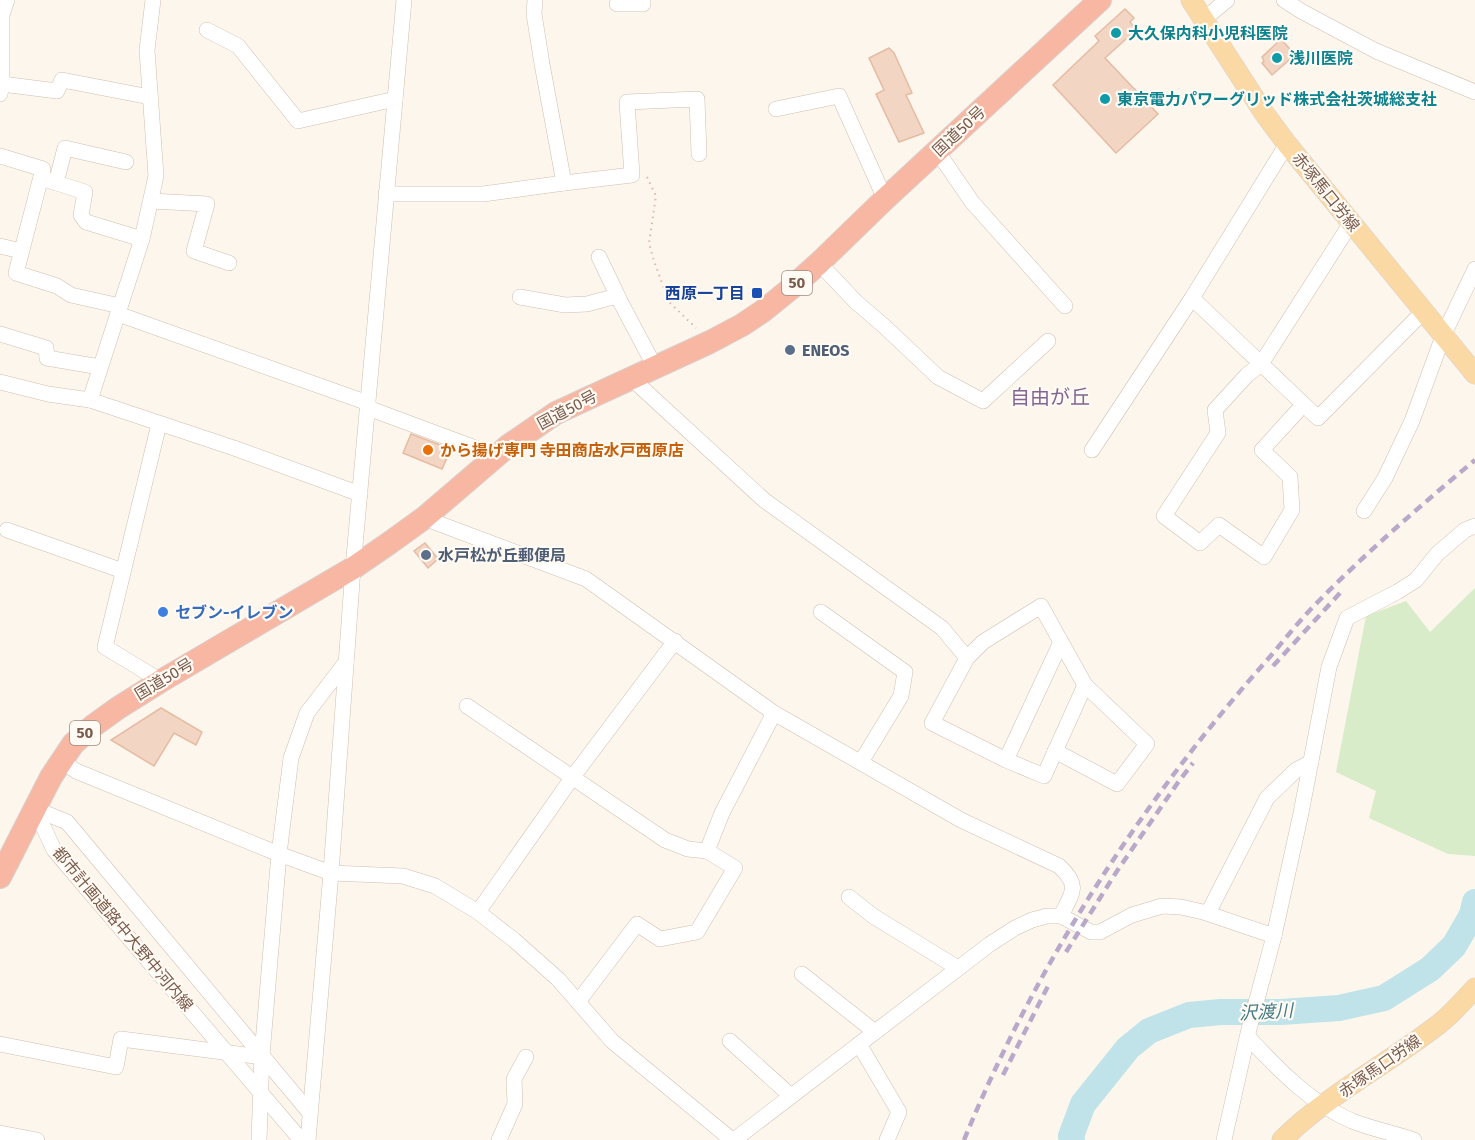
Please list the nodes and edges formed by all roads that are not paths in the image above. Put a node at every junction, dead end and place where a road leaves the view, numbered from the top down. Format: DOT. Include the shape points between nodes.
graph roads {
  1 [pos="7,0"];
  2 [pos="153,0"];
  3 [pos="535,0"];
  4 [pos="643,0"];
  5 [pos="1100,0"];
  6 [pos="1191,0"];
  7 [pos="1227,0"];
  8 [pos="1284,0"];
  9 [pos="401,1"];
  10 [pos="617,4"];
  11 [pos="1203,20"];
  12 [pos="207,30"];
  13 [pos="1,89"];
  14 [pos="1475,92"];
  15 [pos="150,97"];
  16 [pos="395,99"];
  17 [pos="776,109"];
  18 [pos="1287,144"];
  19 [pos="937,151"];
  20 [pos="699,154"];
  21 [pos="0,156"];
  22 [pos="126,162"];
  23 [pos="48,180"];
  24 [pos="564,183"];
  25 [pos="386,194"];
  26 [pos="885,200"];
  27 [pos="151,201"];
  28 [pos="1351,223"];
  29 [pos="142,238"];
  30 [pos="0,246"];
  31 [pos="21,251"];
  32 [pos="599,257"];
  33 [pos="819,262"];
  34 [pos="229,263"];
  35 [pos="1475,269"];
  36 [pos="617,296"];
  37 [pos="520,297"];
  38 [pos="1192,298"];
  39 [pos="1065,306"];
  40 [pos="119,310"];
  41 [pos="1424,311"];
  42 [pos="0,334"];
  43 [pos="1443,336"];
  44 [pos="1048,342"];
  45 [pos="1261,364"];
  46 [pos="100,367"];
  47 [pos="655,368"];
  48 [pos="1475,374"];
  49 [pos="631,378"];
  50 [pos="0,382"];
  51 [pos="90,400"];
  52 [pos="1304,405"];
  53 [pos="368,406"];
  54 [pos="159,424"];
  55 [pos="1092,450"];
  56 [pos="497,456"];
  57 [pos="360,494"];
  58 [pos="1364,511"];
  59 [pos="424,518"];
  60 [pos="1475,526"];
  61 [pos="7,530"];
  62 [pos="352,568"];
  63 [pos="123,571"];
  64 [pos="820,612"];
  65 [pos="675,641"];
  66 [pos="1061,642"];
  67 [pos="967,658"];
  68 [pos="346,662"];
  69 [pos="161,681"];
  70 [pos="1085,685"];
  71 [pos="467,706"];
  72 [pos="774,712"];
  73 [pos="1055,751"];
  74 [pos="61,760"];
  75 [pos="1006,760"];
  76 [pos="861,762"];
  77 [pos="1311,762"];
  78 [pos="572,778"];
  79 [pos="35,809"];
  80 [pos="7,848"];
  81 [pos="707,850"];
  82 [pos="279,854"];
  83 [pos="331,873"];
  84 [pos="0,878"];
  85 [pos="849,897"];
  86 [pos="478,912"];
  87 [pos="1208,913"];
  88 [pos="1061,916"];
  89 [pos="1274,936"];
  90 [pos="958,968"];
  91 [pos="802,974"];
  92 [pos="1475,988"];
  93 [pos="578,1002"];
  94 [pos="875,1032"];
  95 [pos="1249,1033"];
  96 [pos="730,1041"];
  97 [pos="0,1044"];
  98 [pos="859,1044"];
  99 [pos="226,1052"];
  100 [pos="262,1056"];
  101 [pos="526,1057"];
  102 [pos="261,1094"];
  103 [pos="791,1096"];
  104 [pos="1322,1106"];
  105 [pos="310,1113"];
  106 [pos="0,1133"];
  107 [pos="37,1140"];
  108 [pos="260,1140"];
  109 [pos="301,1140"];
  110 [pos="308,1140"];
  111 [pos="499,1140"];
  112 [pos="733,1140"];
  113 [pos="887,1140"];
  114 [pos="1224,1140"];
  115 [pos="1282,1140"];
  116 [pos="1414,1140"];
  1 -- 13 [label="street" via="2,15"];
  2 -- 15 [label="street" via="147,50"];
  3 -- 24 [label="street" via="534,14"];
  4 -- 10 [label="street" via="643,4"];
  5 -- 19 [label="highway, 国道50号 / 50"];
  6 -- 11 [label="main road, 赤塚馬口労線"];
  7 -- 11 [label="street"];
  8 -- 14 [label="street" via="1376,51"];
  9 -- 16 [label="street"];
  11 -- 18 [label="main road, 赤塚馬口労線"];
  12 -- 16 [label="street" via="238,46 298,121"];
  13 -- 15 [label="street" via="57,91 62,80"];
  15 -- 27 [label="street" via="156,176"];
  16 -- 25 [label="street"];
  17 -- 26 [label="street" via="839,96"];
  18 -- 28 [label="main road, 赤塚馬口労線"];
  18 -- 38 [label="street"];
  19 -- 26 [label="highway, 国道50号 / 50"];
  19 -- 39 [label="street" via="972,202"];
  20 -- 24 [label="street" via="697,99 627,102 632,175"];
  21 -- 23 [label="street" via="43,169"];
  22 -- 23 [label="street" via="65,148"];
  23 -- 29 [label="street" via="85,192 81,214 86,222"];
  23 -- 31 [label="street"];
  24 -- 25 [label="street" via="483,194"];
  25 -- 53 [label="street"];
  26 -- 33 [label="highway, 国道50号 / 50"];
  27 -- 29 [label="street"];
  27 -- 34 [label="street" via="207,204 194,250"];
  28 -- 41 [label="main road, 赤塚馬口労線"];
  28 -- 45 [label="street"];
  29 -- 40 [label="street"];
  30 -- 31 [label="street"];
  31 -- 40 [label="street" via="16,273"];
  32 -- 36 [label="street"];
  33 -- 44 [label="street" via="938,378 983,401"];
  33 -- 47 [label="highway, 国道50号 / 50" via="752,319"];
  35 -- 43 [label="street"];
  36 -- 37 [label="street" via="566,305"];
  36 -- 47 [label="street"];
  38 -- 45 [label="street"];
  38 -- 55 [label="street"];
  40 -- 46 [label="street"];
  40 -- 53 [label="street"];
  41 -- 43 [label="main road, 赤塚馬口労線"];
  41 -- 52 [label="street" via="1318,418"];
  42 -- 46 [label="street" via="46,348 48,358"];
  43 -- 48 [label="main road, 赤塚馬口労線"];
  43 -- 58 [label="street" via="1412,421"];
  45 -- 52 [label="street"];
  45 -- 52 [label="street" via="1215,410 1218,433 1164,516 1200,543 1219,525 1264,557 1292,510 1290,477 1262,450"];
  46 -- 51 [label="street"];
  47 -- 49 [label="highway, 国道50号 / 50"];
  49 -- 56 [label="highway, 国道50号 / 50" via="556,413"];
  49 -- 67 [label="street" via="764,500 942,628"];
  50 -- 51 [label="street"];
  51 -- 54 [label="street"];
  53 -- 56 [label="street"];
  53 -- 57 [label="street"];
  54 -- 57 [label="street"];
  54 -- 63 [label="street"];
  56 -- 59 [label="highway, 国道50号 / 50"];
  57 -- 62 [label="street"];
  59 -- 62 [label="highway, 国道50号 / 50"];
  59 -- 65 [label="street" via="586,579"];
  60 -- 77 [label="street" via="1464,530 1437,554 1416,580 1347,618 1329,667"];
  61 -- 63 [label="street"];
  62 -- 68 [label="street"];
  62 -- 69 [label="highway, 国道50号 / 50"];
  63 -- 69 [label="street" via="105,647"];
  64 -- 76 [label="street" via="905,672 901,696"];
  65 -- 72 [label="street"];
  65 -- 78 [label="street"];
  66 -- 67 [label="street" via="1041,606 983,642"];
  66 -- 70 [label="street"];
  66 -- 75 [label="street"];
  67 -- 75 [label="street" via="932,723"];
  68 -- 82 [label="street" via="307,713 299,735 291,758"];
  68 -- 83 [label="street"];
  69 -- 74 [label="highway, 国道50号 / 50" via="93,726"];
  70 -- 73 [label="street"];
  70 -- 73 [label="street" via="1147,744 1117,784"];
  71 -- 78 [label="street"];
  72 -- 76 [label="street"];
  72 -- 81 [label="street"];
  73 -- 75 [label="street" via="1044,776"];
  74 -- 79 [label="highway, 国道50号 / 50"];
  74 -- 82 [label="street" via="73,770"];
  76 -- 88 [label="street" via="961,820 1059,866 1073,882 1072,894"];
  77 -- 87 [label="street" via="1296,770 1267,798"];
  77 -- 89 [label="street"];
  78 -- 81 [label="street" via="665,840 688,849"];
  78 -- 86 [label="street"];
  79 -- 80 [label="highway, 国道50号 / 50"];
  79 -- 99 [label="street, 都市計画道路中大野中河内線" via="54,850"];
  79 -- 100 [label="street, 都市計画道路中大野中河内線" via="67,822"];
  80 -- 84 [label="highway, 国道50号 / 50"];
  81 -- 93 [label="street" via="735,867 697,932 660,939 637,924"];
  82 -- 83 [label="street"];
  82 -- 100 [label="street"];
  83 -- 86 [label="street" via="404,876 435,886"];
  83 -- 105 [label="street"];
  85 -- 90 [label="street"];
  86 -- 93 [label="street" via="514,940"];
  87 -- 88 [label="street" via="1162,906 1132,915 1100,932 1091,932"];
  87 -- 89 [label="street"];
  88 -- 90 [label="street" via="1047,916 1015,928"];
  89 -- 95 [label="street"];
  90 -- 94 [label="street"];
  91 -- 94 [label="street"];
  92 -- 104 [label="main road, 赤塚馬口労線" via="1441,1022"];
  93 -- 112 [label="street" via="612,1041"];
  94 -- 98 [label="street"];
  95 -- 104 [label="street" via="1286,1076"];
  95 -- 114 [label="street"];
  96 -- 103 [label="street"];
  97 -- 99 [label="street" via="116,1067 121,1039"];
  98 -- 103 [label="street"];
  98 -- 113 [label="street" via="899,1112"];
  99 -- 100 [label="street"];
  99 -- 102 [label="street, 都市計画道路中大野中河内線"];
  100 -- 102 [label="street"];
  100 -- 105 [label="street, 都市計画道路中大野中河内線"];
  101 -- 111 [label="street" via="514,1079 515,1104"];
  102 -- 108 [label="street"];
  102 -- 109 [label="street, 都市計画道路中大野中河内線"];
  103 -- 112 [label="street"];
  104 -- 115 [label="main road, 赤塚馬口労線"];
  104 -- 116 [label="street" via="1370,1128"];
  105 -- 110 [label="street"];
  106 -- 107 [label="street"];
}
